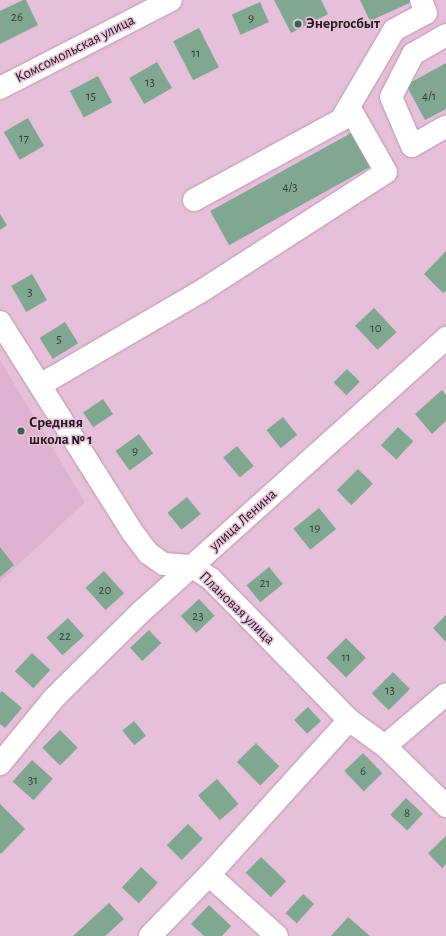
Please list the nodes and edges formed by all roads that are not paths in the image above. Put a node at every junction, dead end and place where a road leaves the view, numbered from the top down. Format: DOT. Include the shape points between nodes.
graph roads {
  1 [pos="171,0"];
  2 [pos="421,0"];
  3 [pos="446,35"];
  4 [pos="0,88"];
  5 [pos="349,107"];
  6 [pos="446,126"];
  7 [pos="194,200"];
  8 [pos="0,322"];
  9 [pos="446,338"];
  10 [pos="40,385"];
  11 [pos="191,566"];
  12 [pos="446,694"];
  13 [pos="349,720"];
  14 [pos="385,746"];
  15 [pos="0,764"];
  16 [pos="446,806"];
  17 [pos="209,874"];
  18 [pos="154,935"];
  19 [pos="277,936"];
  1 -- 4 [label="street, Комсомольская улица"];
  2 -- 5 [label="street" via="426,13 394,30"];
  3 -- 6 [label="street" via="413,54 391,97 412,146"];
  5 -- 7 [label="street" via="341,120"];
  5 -- 10 [label="street" via="386,172 200,292"];
  8 -- 10 [label="street, Плановая улица"];
  9 -- 11 [label="street, улица Ленина"];
  10 -- 11 [label="street, Плановая улица" via="148,553 164,564"];
  11 -- 13 [label="street, Плановая улица" via="211,579"];
  11 -- 15 [label="street, улица Ленина" via="54,698"];
  12 -- 14 [label="street"];
  13 -- 14 [label="street, Плановая улица"];
  13 -- 17 [label="street"];
  14 -- 16 [label="street, Плановая улица"];
  17 -- 18 [label="street"];
  17 -- 19 [label="street"];
}
